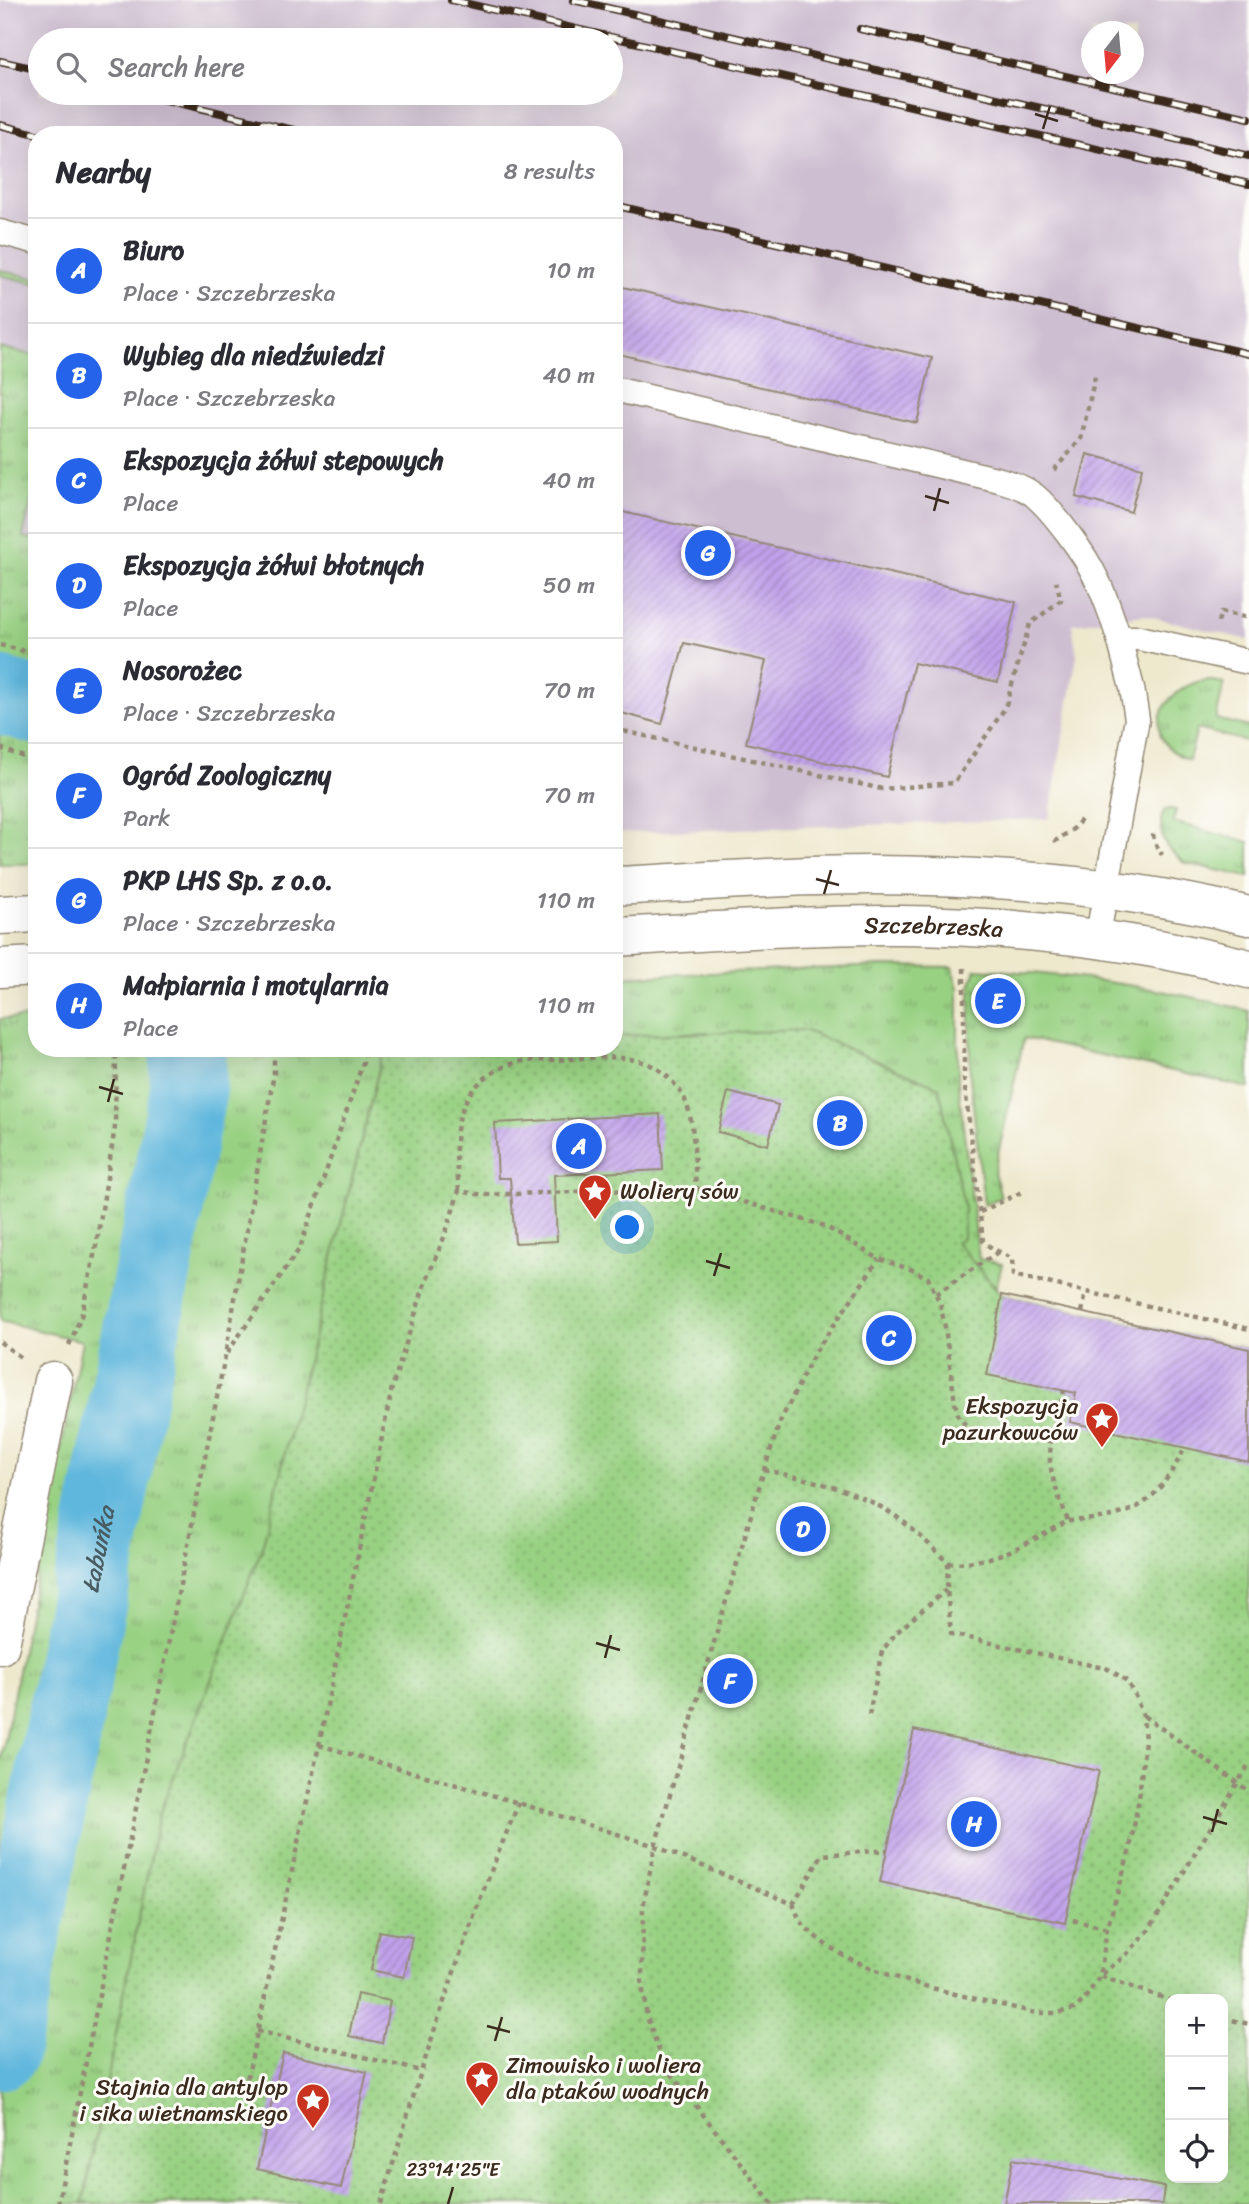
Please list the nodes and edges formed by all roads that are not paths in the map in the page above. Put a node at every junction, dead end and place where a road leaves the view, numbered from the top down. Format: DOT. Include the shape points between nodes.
graph roads {
  1 [pos="0,232"];
  2 [pos="28,240"];
  3 [pos="623,391"];
  4 [pos="1119,639"];
  5 [pos="1249,662"];
  6 [pos="623,886"];
  7 [pos="1105,890"];
  8 [pos="28,913"];
  9 [pos="0,915"];
  10 [pos="1249,916"];
  11 [pos="623,937"];
  12 [pos="1097,940"];
  13 [pos="28,966"];
  14 [pos="0,968"];
  15 [pos="1249,970"];
  16 [pos="53,1381"];
  17 [pos="0,1645"];
  1 -- 2 [label="lane"];
  3 -- 4 [label="lane" via="1019,486 1048,509 1087,561"];
  4 -- 5 [label="lane" via="1139,638"];
  4 -- 7 [label="lane" via="1137,719"];
  6 -- 7 [label="street" via="901,875 994,878"];
  7 -- 10 [label="street"];
  7 -- 12 [label="lane"];
  8 -- 9 [label="street"];
  11 -- 12 [label="street, Szczebrzeska" via="900,925"];
  12 -- 15 [label="street, Szczebrzeska"];
  13 -- 14 [label="street"];
  16 -- 17 [label="street"];
}
